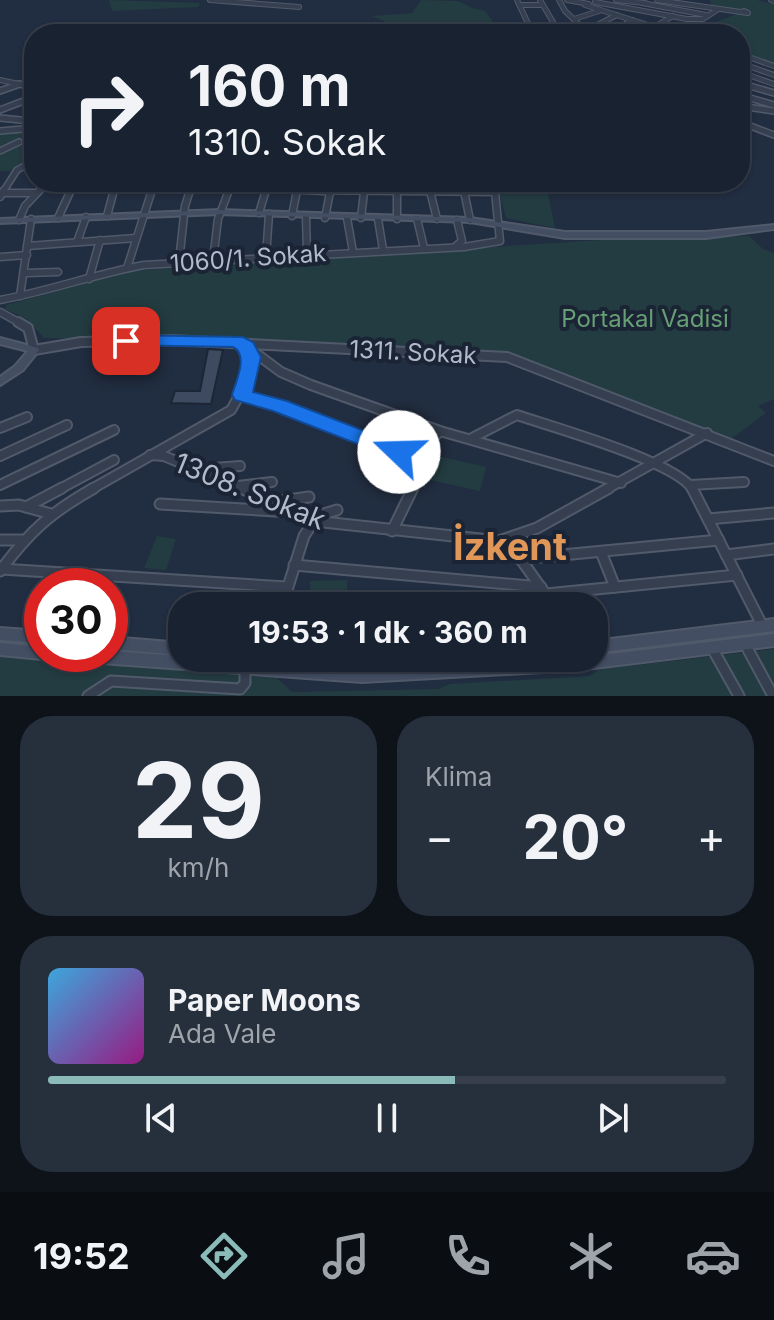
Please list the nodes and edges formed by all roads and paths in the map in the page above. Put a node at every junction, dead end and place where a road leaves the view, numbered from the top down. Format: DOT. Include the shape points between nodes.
graph roads {
  1 [pos="210,0"];
  2 [pos="278,0"];
  3 [pos="295,0"];
  4 [pos="559,0"];
  5 [pos="570,0"];
  6 [pos="616,0"];
  7 [pos="659,0"];
  8 [pos="694,0"];
  9 [pos="597,1"];
  10 [pos="518,2"];
  11 [pos="541,2"];
  12 [pos="263,3"];
  13 [pos="587,4"];
  14 [pos="635,4"];
  15 [pos="708,4"];
  16 [pos="687,5"];
  17 [pos="702,8"];
  18 [pos="601,10"];
  19 [pos="639,10"];
  20 [pos="717,10"];
  21 [pos="744,11"];
  22 [pos="567,12"];
  23 [pos="676,13"];
  24 [pos="548,15"];
  25 [pos="527,16"];
  26 [pos="619,16"];
  27 [pos="708,16"];
  28 [pos="574,19"];
  29 [pos="687,19"];
  30 [pos="632,20"];
  31 [pos="530,24"];
  32 [pos="554,24"];
  33 [pos="578,24"];
  34 [pos="600,24"];
  35 [pos="625,24"];
  36 [pos="645,24"];
  37 [pos="659,24"];
  38 [pos="694,24"];
  39 [pos="750,59"];
  40 [pos="750,66"];
  41 [pos="773,72"];
  42 [pos="750,76"];
  43 [pos="757,79"];
  44 [pos="0,80"];
  45 [pos="750,83"];
  46 [pos="19,84"];
  47 [pos="774,84"];
  48 [pos="24,85"];
  49 [pos="750,86"];
  50 [pos="0,91"];
  51 [pos="774,93"];
  52 [pos="750,98"];
  53 [pos="24,100"];
  54 [pos="774,105"];
  55 [pos="750,107"];
  56 [pos="2,108"];
  57 [pos="774,111"];
  58 [pos="0,118"];
  59 [pos="24,122"];
  60 [pos="24,125"];
  61 [pos="750,125"];
  62 [pos="0,131"];
  63 [pos="773,133"];
  64 [pos="19,142"];
  65 [pos="0,151"];
  66 [pos="24,166"];
  67 [pos="70,192"];
  68 [pos="112,192"];
  69 [pos="151,192"];
  70 [pos="193,192"];
  71 [pos="228,192"];
  72 [pos="267,192"];
  73 [pos="297,192"];
  74 [pos="330,192"];
  75 [pos="364,192"];
  76 [pos="397,192"];
  77 [pos="430,192"];
  78 [pos="464,192"];
  79 [pos="495,192"];
  80 [pos="35,193"];
  81 [pos="1,195"];
  82 [pos="220,212"];
  83 [pos="186,213"];
  84 [pos="142,214"];
  85 [pos="264,214"];
  86 [pos="107,216"];
  87 [pos="292,216"];
  88 [pos="86,217"];
  89 [pos="306,217"];
  90 [pos="58,218"];
  91 [pos="325,218"];
  92 [pos="347,218"];
  93 [pos="361,218"];
  94 [pos="31,219"];
  95 [pos="378,219"];
  96 [pos="397,219"];
  97 [pos="417,219"];
  98 [pos="437,219"];
  99 [pos="19,220"];
  100 [pos="457,220"];
  101 [pos="470,220"];
  102 [pos="0,221"];
  103 [pos="498,223"];
  104 [pos="774,227"];
  105 [pos="136,238"];
  106 [pos="100,240"];
  107 [pos="77,242"];
  108 [pos="457,245"];
  109 [pos="27,246"];
  110 [pos="424,248"];
  111 [pos="383,250"];
  112 [pos="353,252"];
  113 [pos="307,254"];
  114 [pos="27,255"];
  115 [pos="0,257"];
  116 [pos="266,257"];
  117 [pos="213,260"];
  118 [pos="179,262"];
  119 [pos="127,268"];
  120 [pos="58,272"];
  121 [pos="26,273"];
  122 [pos="89,279"];
  123 [pos="20,296"];
  124 [pos="0,300"];
  125 [pos="0,312"];
  126 [pos="0,341"];
  127 [pos="236,341"];
  128 [pos="246,346"];
  129 [pos="34,350"];
  130 [pos="0,382"];
  131 [pos="242,395"];
  132 [pos="27,417"];
  133 [pos="67,425"];
  134 [pos="0,428"];
  135 [pos="114,430"];
  136 [pos="440,431"];
  137 [pos="707,433"];
  138 [pos="470,439"];
  139 [pos="150,455"];
  140 [pos="0,456"];
  141 [pos="114,460"];
  142 [pos="423,461"];
  143 [pos="774,461"];
  144 [pos="656,463"];
  145 [pos="240,466"];
  146 [pos="199,469"];
  147 [pos="272,482"];
  148 [pos="744,482"];
  149 [pos="621,483"];
  150 [pos="0,485"];
  151 [pos="690,485"];
  152 [pos="236,486"];
  153 [pos="309,497"];
  154 [pos="272,502"];
  155 [pos="160,504"];
  156 [pos="0,506"];
  157 [pos="26,507"];
  158 [pos="337,510"];
  159 [pos="297,512"];
  160 [pos="774,513"];
  161 [pos="51,514"];
  162 [pos="708,519"];
  163 [pos="314,521"];
  164 [pos="392,531"];
  165 [pos="22,539"];
  166 [pos="0,540"];
  167 [pos="719,540"];
  168 [pos="502,541"];
  169 [pos="774,549"];
  170 [pos="601,552"];
  171 [pos="726,555"];
  172 [pos="520,559"];
  173 [pos="294,565"];
  174 [pos="0,570"];
  175 [pos="737,575"];
  176 [pos="287,587"];
  177 [pos="615,587"];
  178 [pos="543,590"];
  179 [pos="286,592"];
  180 [pos="769,626"];
  181 [pos="0,634"];
  182 [pos="24,636"];
  183 [pos="774,640"];
  184 [pos="128,644"];
  185 [pos="745,644"];
  186 [pos="168,648"];
  187 [pos="712,648"];
  188 [pos="0,649"];
  189 [pos="24,651"];
  190 [pos="608,653"];
  191 [pos="608,655"];
  192 [pos="128,659"];
  193 [pos="168,662"];
  194 [pos="245,672"];
  195 [pos="336,672"];
  196 [pos="398,672"];
  197 [pos="88,696"];
  198 [pos="739,696"];
  199 [pos="773,696"];
  1 -- 12 [label="street"];
  2 -- 12 [label="street"];
  3 -- 12 [label="street" via="299,7"];
  4 -- 22 [label="street"];
  5 -- 13 [label="street"];
  6 -- 14 [label="street"];
  7 -- 14 [label="street"];
  7 -- 16 [label="street"];
  8 -- 16 [label="street"];
  9 -- 13 [label="street"];
  9 -- 14 [label="street"];
  10 -- 11 [label="street"];
  10 -- 25 [label="street"];
  11 -- 24 [label="street"];
  13 -- 18 [label="street"];
  13 -- 22 [label="street"];
  14 -- 19 [label="street"];
  14 -- 23 [label="street"];
  14 -- 23 [label="street"];
  15 -- 17 [label="street"];
  16 -- 17 [label="street"];
  16 -- 23 [label="street"];
  17 -- 20 [label="street"];
  18 -- 26 [label="street"];
  18 -- 28 [label="street"];
  19 -- 23 [label="street"];
  19 -- 26 [label="street"];
  20 -- 21 [label="street" via="748,13"];
  20 -- 27 [label="street"];
  22 -- 24 [label="street"];
  22 -- 28 [label="street"];
  23 -- 27 [label="street"];
  23 -- 29 [label="street"];
  23 -- 37 [label="street"];
  24 -- 25 [label="street"];
  24 -- 32 [label="street"];
  25 -- 31 [label="street"];
  26 -- 30 [label="street"];
  26 -- 34 [label="street"];
  27 -- 29 [label="street"];
  28 -- 33 [label="street"];
  29 -- 38 [label="street"];
  30 -- 35 [label="street"];
  30 -- 36 [label="street"];
  39 -- 41 [label="street"];
  40 -- 41 [label="street"];
  41 -- 43 [label="street"];
  42 -- 43 [label="street"];
  43 -- 45 [label="street"];
  43 -- 47 [label="street"];
  44 -- 46 [label="street"];
  46 -- 48 [label="street"];
  46 -- 50 [label="street"];
  49 -- 51 [label="street"];
  52 -- 54 [label="street"];
  53 -- 56 [label="street"];
  55 -- 57 [label="street"];
  58 -- 59 [label="street"];
  60 -- 62 [label="street"];
  61 -- 63 [label="street"];
  64 -- 65 [label="street"];
  66 -- 81 [label="street"];
  67 -- 90 [label="street"];
  68 -- 86 [label="street"];
  69 -- 84 [label="street"];
  70 -- 83 [label="street"];
  71 -- 82 [label="street"];
  72 -- 85 [label="street"];
  73 -- 87 [label="street"];
  74 -- 75 [label="street"];
  74 -- 91 [label="street"];
  75 -- 93 [label="street"];
  76 -- 96 [label="street"];
  77 -- 98 [label="street"];
  78 -- 101 [label="street"];
  79 -- 103 [label="street"];
  80 -- 81 [label="street"];
  80 -- 99 [label="street"];
  82 -- 83 [label="main road"];
  82 -- 85 [label="main road"];
  82 -- 117 [label="street"];
  83 -- 84 [label="main road"];
  83 -- 118 [label="street"];
  84 -- 86 [label="main road"];
  84 -- 105 [label="street"];
  85 -- 87 [label="main road"];
  85 -- 116 [label="street"];
  86 -- 88 [label="main road"];
  87 -- 89 [label="main road"];
  88 -- 90 [label="main road"];
  88 -- 107 [label="street"];
  89 -- 91 [label="main road"];
  89 -- 113 [label="street"];
  90 -- 94 [label="main road"];
  91 -- 92 [label="main road"];
  92 -- 93 [label="main road"];
  92 -- 112 [label="street"];
  93 -- 95 [label="main road"];
  94 -- 99 [label="main road"];
  94 -- 109 [label="street"];
  95 -- 96 [label="main road"];
  95 -- 111 [label="street"];
  96 -- 97 [label="main road"];
  97 -- 98 [label="main road"];
  97 -- 110 [label="street"];
  98 -- 100 [label="main road"];
  99 -- 102 [label="main road"];
  100 -- 101 [label="main road"];
  100 -- 108 [label="street" via="462,241"];
  101 -- 103 [label="main road"];
  103 -- 104 [label="main road" via="565,235 719,234"];
  103 -- 108 [label="street, 1060/1. Sokak" via="500,241"];
  105 -- 106 [label="street"];
  105 -- 119 [label="street"];
  106 -- 107 [label="street"];
  106 -- 122 [label="street"];
  107 -- 109 [label="street"];
  108 -- 110 [label="street, 1060/1. Sokak"];
  109 -- 114 [label="street"];
  110 -- 111 [label="street, 1060/1. Sokak"];
  111 -- 112 [label="street, 1060/1. Sokak"];
  112 -- 113 [label="street, 1060/1. Sokak"];
  113 -- 116 [label="street, 1060/1. Sokak"];
  114 -- 115 [label="street"];
  114 -- 121 [label="street"];
  116 -- 117 [label="street, 1060/1. Sokak"];
  117 -- 118 [label="street, 1060/1. Sokak"];
  118 -- 119 [label="street, 1060/1. Sokak"];
  119 -- 122 [label="street, 1060/1. Sokak"];
  120 -- 121 [label="street"];
  121 -- 123 [label="street"];
  122 -- 123 [label="street, 1060/1. Sokak"];
  123 -- 124 [label="street, 1060/1. Sokak"];
  125 -- 129 [label="street" via="28,328"];
  126 -- 129 [label="main road"];
  127 -- 128 [label="street"];
  127 -- 129 [label="street, 1311. Sokak" via="81,342"];
  127 -- 137 [label="street, 1311. Sokak" via="507,357"];
  128 -- 131 [label="street" via="251,364"];
  128 -- 136 [label="street" via="299,381"];
  129 -- 130 [label="main road"];
  131 -- 139 [label="street" via="224,415"];
  131 -- 142 [label="street"];
  132 -- 134 [label="street"];
  133 -- 140 [label="street"];
  135 -- 150 [label="street"];
  136 -- 138 [label="street"];
  136 -- 142 [label="street"];
  137 -- 143 [label="street, 1311. Sokak"];
  137 -- 144 [label="street, 1308. Sokak"];
  138 -- 144 [label="street" via="517,415"];
  138 -- 149 [label="street"];
  139 -- 146 [label="street, 1308. Sokak"];
  139 -- 161 [label="street"];
  141 -- 157 [label="street"];
  142 -- 164 [label="street"];
  144 -- 149 [label="street, 1308. Sokak"];
  144 -- 151 [label="street"];
  145 -- 146 [label="street"];
  146 -- 152 [label="street, 1308. Sokak"];
  147 -- 152 [label="street"];
  148 -- 151 [label="street"];
  149 -- 168 [label="street, 1308. Sokak"];
  151 -- 162 [label="street"];
  152 -- 154 [label="street, 1308. Sokak"];
  153 -- 154 [label="street"];
  154 -- 159 [label="street, 1308. Sokak"];
  155 -- 159 [label="street"];
  156 -- 157 [label="street"];
  157 -- 161 [label="street"];
  158 -- 163 [label="street"];
  159 -- 163 [label="street, 1308. Sokak"];
  160 -- 162 [label="street"];
  161 -- 165 [label="street"];
  162 -- 167 [label="street"];
  163 -- 164 [label="street, 1308. Sokak"];
  163 -- 173 [label="street"];
  164 -- 168 [label="street, 1308. Sokak"];
  165 -- 166 [label="street"];
  165 -- 174 [label="street"];
  167 -- 170 [label="street"];
  167 -- 171 [label="street"];
  168 -- 172 [label="street"];
  169 -- 171 [label="street"];
  170 -- 172 [label="street"];
  170 -- 177 [label="street"];
  171 -- 175 [label="street"];
  172 -- 178 [label="street"];
  173 -- 176 [label="street"];
  173 -- 178 [label="street"];
  174 -- 176 [label="street"];
  175 -- 177 [label="street"];
  175 -- 180 [label="street"];
  176 -- 179 [label="street"];
  177 -- 178 [label="street"];
  180 -- 190 [label="main road"];
  181 -- 182 [label="main road"];
  183 -- 185 [label="main road"];
  184 -- 186 [label="main road"];
  185 -- 187 [label="main road"];
  185 -- 199 [label="street"];
  187 -- 191 [label="main road"];
  187 -- 198 [label="street"];
  188 -- 189 [label="main road"];
  192 -- 193 [label="main road"];
  194 -- 197 [label="street" via="240,689 111,681"];
  195 -- 196 [label="main road"];
}
